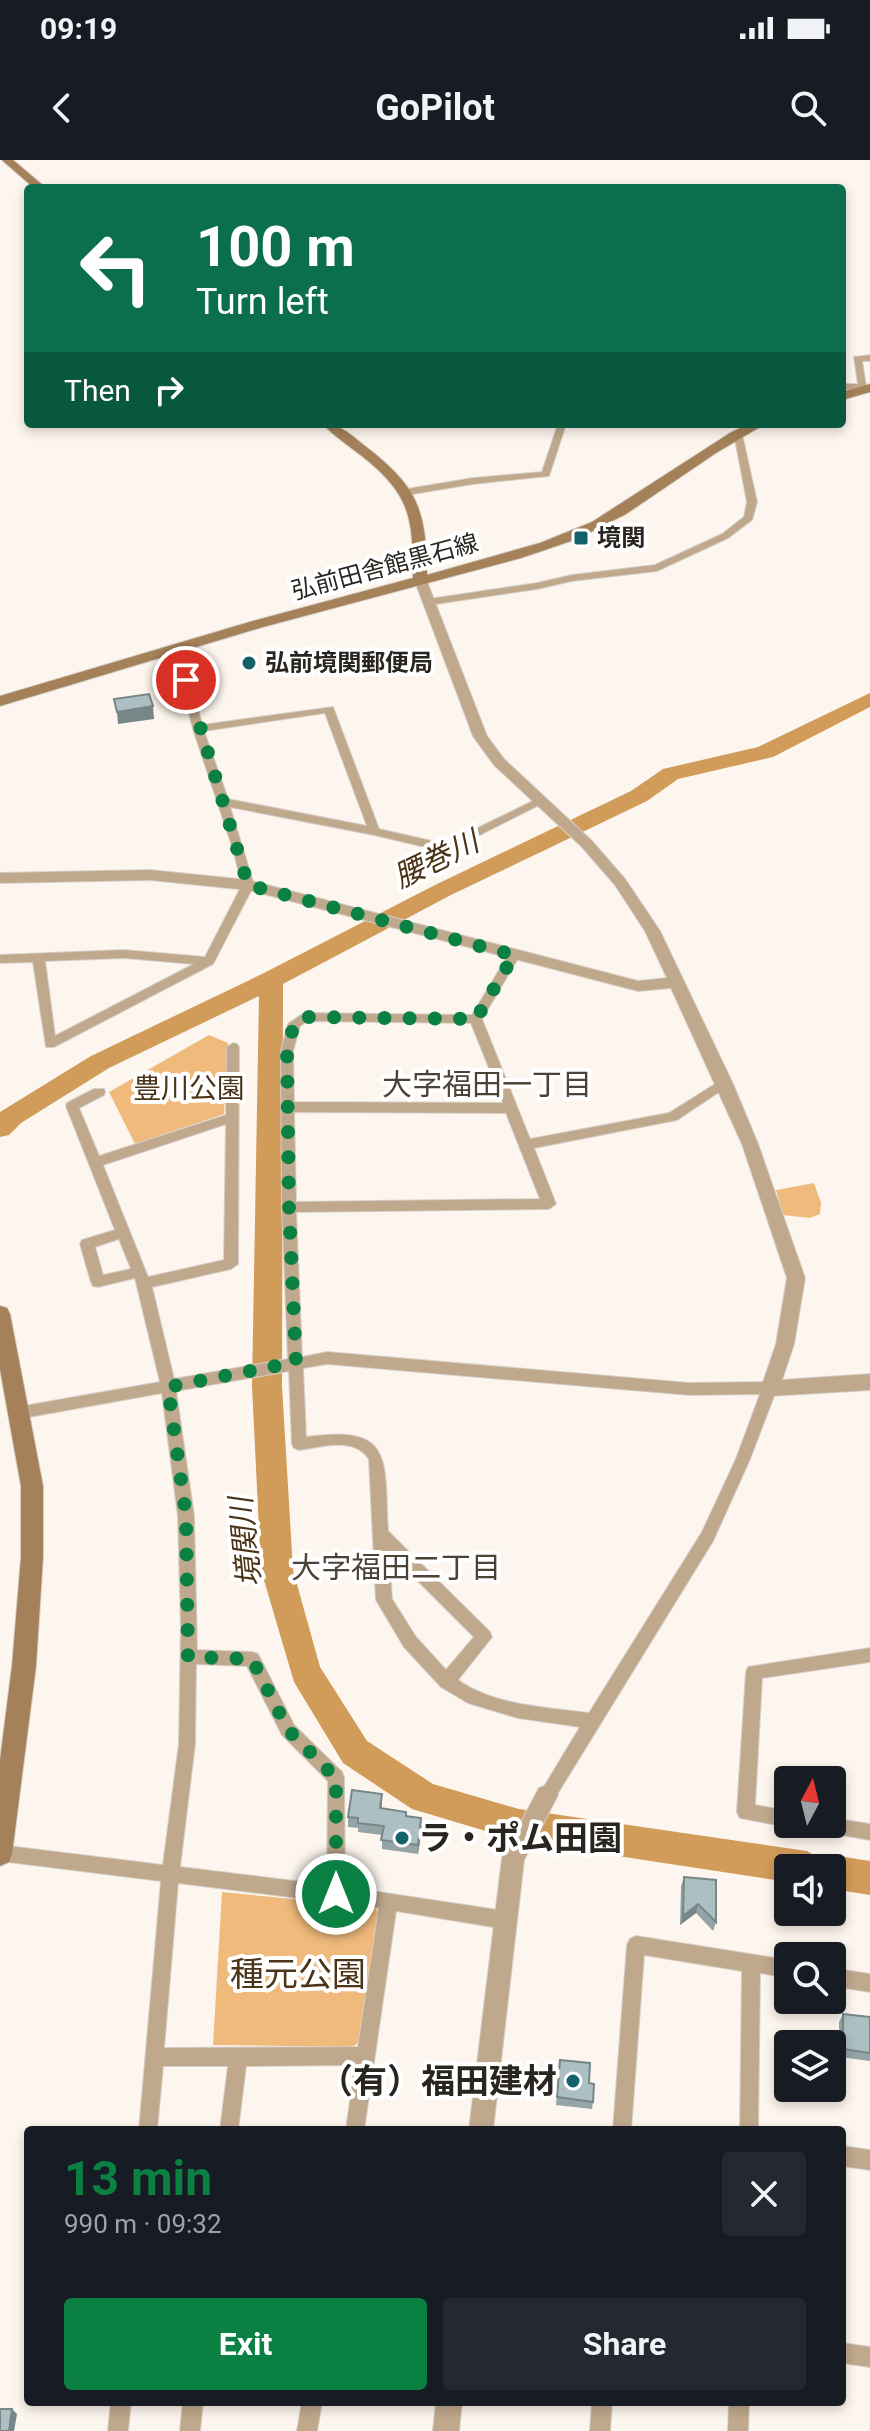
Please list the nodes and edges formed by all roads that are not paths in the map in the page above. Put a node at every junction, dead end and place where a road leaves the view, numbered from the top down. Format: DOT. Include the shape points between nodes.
graph roads {
  1 [pos="10,163"];
  2 [pos="0,165"];
  3 [pos="36,184"];
  4 [pos="870,358"];
  5 [pos="865,388"];
  6 [pos="846,395"];
  7 [pos="334,428"];
  8 [pos="561,428"];
  9 [pos="749,428"];
  10 [pos="738,434"];
  11 [pos="407,492"];
  12 [pos="420,579"];
  13 [pos="429,602"];
  14 [pos="178,647"];
  15 [pos="0,701"];
  16 [pos="198,729"];
  17 [pos="541,801"];
  18 [pos="224,802"];
  19 [pos="374,831"];
  20 [pos="0,878"];
  21 [pos="248,885"];
  22 [pos="514,955"];
  23 [pos="38,957"];
  24 [pos="0,959"];
  25 [pos="209,961"];
  26 [pos="677,982"];
  27 [pos="476,1019"];
  28 [pos="233,1047"];
  29 [pos="725,1084"];
  30 [pos="99,1092"];
  31 [pos="288,1107"];
  32 [pos="511,1108"];
  33 [pos="231,1118"];
  34 [pos="526,1145"];
  35 [pos="96,1162"];
  36 [pos="289,1207"];
  37 [pos="124,1232"];
  38 [pos="142,1278"];
  39 [pos="0,1314"];
  40 [pos="293,1363"];
  41 [pos="870,1382"];
  42 [pos="168,1387"];
  43 [pos="770,1388"];
  44 [pos="18,1413"];
  45 [pos="379,1532"];
  46 [pos="870,1655"];
  47 [pos="188,1657"];
  48 [pos="448,1679"];
  49 [pos="594,1721"];
  50 [pos="547,1795"];
  51 [pos="774,1817"];
  52 [pos="846,1828"];
  53 [pos="870,1832"];
  54 [pos="0,1853"];
  55 [pos="170,1875"];
  56 [pos="336,1894"];
  57 [pos="389,1901"];
  58 [pos="505,1920"];
  59 [pos="751,1963"];
  60 [pos="774,1967"];
  61 [pos="846,1979"];
  62 [pos="870,1983"];
  63 [pos="367,2056"];
  64 [pos="155,2057"];
  65 [pos="238,2057"];
  66 [pos="148,2126"];
  67 [pos="229,2126"];
  68 [pos="356,2126"];
  69 [pos="481,2126"];
  70 [pos="622,2126"];
  71 [pos="749,2126"];
  72 [pos="846,2157"];
  73 [pos="870,2160"];
  74 [pos="846,2354"];
  75 [pos="870,2357"];
  76 [pos="121,2406"];
  77 [pos="193,2406"];
  78 [pos="311,2406"];
  79 [pos="449,2406"];
  80 [pos="602,2406"];
  81 [pos="739,2406"];
  82 [pos="118,2431"];
  83 [pos="190,2431"];
  84 [pos="307,2431"];
  85 [pos="446,2431"];
  86 [pos="600,2431"];
  87 [pos="738,2431"];
  1 -- 2 [label="street"];
  1 -- 3 [label="main road"];
  4 -- 5 [label="street" via="857,359"];
  5 -- 6 [label="main road"];
  7 -- 11 [label="main road"];
  8 -- 11 [label="street" via="546,474"];
  9 -- 10 [label="main road, 弘前田舎館黒石線"];
  10 -- 12 [label="main road, 弘前田舎館黒石線" via="646,497 576,534"];
  10 -- 13 [label="street" via="752,502 749,518 725,536 657,568"];
  11 -- 12 [label="main road"];
  12 -- 13 [label="street"];
  12 -- 14 [label="main road, 弘前田舎館黒石線"];
  13 -- 17 [label="street" via="480,736"];
  14 -- 15 [label="main road, 弘前田舎館黒石線"];
  14 -- 16 [label="street"];
  16 -- 18 [label="street"];
  16 -- 19 [label="street" via="329,709"];
  17 -- 19 [label="street" via="446,848"];
  17 -- 26 [label="street" via="620,882"];
  18 -- 19 [label="street"];
  18 -- 21 [label="street"];
  20 -- 21 [label="street" via="150,875"];
  21 -- 22 [label="street"];
  21 -- 25 [label="street"];
  22 -- 26 [label="street" via="638,986"];
  22 -- 27 [label="street"];
  23 -- 24 [label="street"];
  23 -- 25 [label="street" via="124,954"];
  23 -- 25 [label="street" via="50,1044"];
  26 -- 29 [label="street"];
  27 -- 31 [label="street" via="304,1017 289,1034"];
  27 -- 32 [label="street"];
  28 -- 33 [label="street"];
  29 -- 34 [label="street" via="672,1117"];
  29 -- 43 [label="street" via="796,1278 785,1344"];
  30 -- 35 [label="street" via="72,1106"];
  31 -- 32 [label="street"];
  31 -- 36 [label="street"];
  32 -- 34 [label="street"];
  33 -- 35 [label="street"];
  33 -- 38 [label="street" via="231,1264"];
  34 -- 36 [label="street" via="549,1204"];
  35 -- 37 [label="street"];
  36 -- 40 [label="street"];
  37 -- 38 [label="street"];
  37 -- 38 [label="street" via="87,1244 98,1282"];
  38 -- 42 [label="street"];
  39 -- 44 [label="main road"];
  40 -- 42 [label="street"];
  40 -- 43 [label="street" via="327,1358 690,1389"];
  40 -- 45 [label="street" via="299,1444 350,1439 371,1448 376,1458"];
  41 -- 43 [label="street"];
  42 -- 44 [label="street"];
  42 -- 47 [label="street" via="186,1516"];
  43 -- 49 [label="street" via="708,1536"];
  44 -- 54 [label="main road" via="32,1486 32,1557"];
  45 -- 48 [label="street" via="384,1600 423,1660"];
  45 -- 48 [label="street" via="484,1637"];
  46 -- 51 [label="street" via="754,1672 746,1812"];
  47 -- 55 [label="street" via="187,1744"];
  47 -- 56 [label="street" via="252,1659 288,1730 336,1778"];
  48 -- 49 [label="street" via="471,1697"];
  49 -- 50 [label="street"];
  50 -- 58 [label="street" via="513,1858"];
  52 -- 53 [label="street"];
  54 -- 55 [label="street"];
  55 -- 56 [label="street"];
  55 -- 64 [label="street"];
  56 -- 57 [label="street"];
  57 -- 58 [label="street"];
  57 -- 63 [label="street"];
  58 -- 69 [label="street"];
  59 -- 60 [label="street"];
  59 -- 70 [label="street" via="636,1945"];
  59 -- 71 [label="street"];
  61 -- 62 [label="street"];
  63 -- 65 [label="street"];
  63 -- 68 [label="street"];
  64 -- 65 [label="street"];
  64 -- 66 [label="street"];
  65 -- 67 [label="street"];
  72 -- 73 [label="street"];
  74 -- 75 [label="street"];
  76 -- 82 [label="street"];
  77 -- 83 [label="street"];
  78 -- 84 [label="street"];
  79 -- 85 [label="street"];
  80 -- 86 [label="street"];
  81 -- 87 [label="street"];
}
